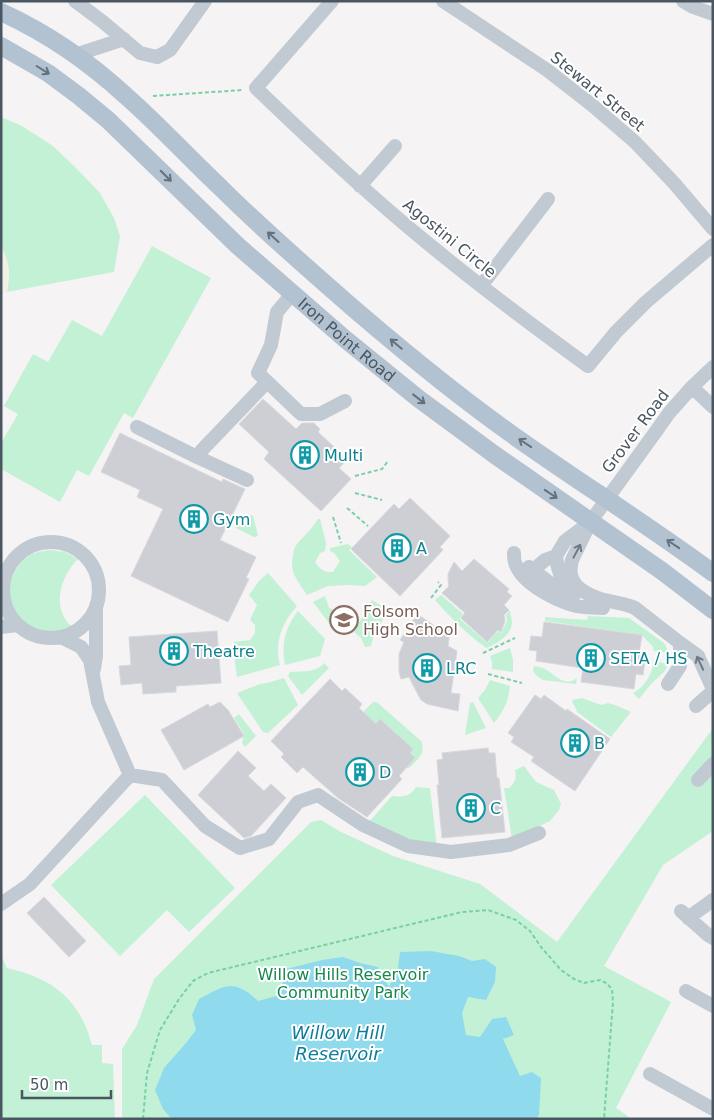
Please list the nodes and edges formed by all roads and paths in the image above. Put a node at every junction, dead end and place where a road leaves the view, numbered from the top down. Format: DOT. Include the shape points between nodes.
graph roads {
  1 [pos="75,1"];
  2 [pos="187,1"];
  3 [pos="332,1"];
  4 [pos="443,1"];
  5 [pos="683,1"];
  6 [pos="203,4"];
  7 [pos="1,12"];
  8 [pos="713,14"];
  9 [pos="124,39"];
  10 [pos="1,46"];
  11 [pos="75,55"];
  12 [pos="256,88"];
  13 [pos="152,96"];
  14 [pos="396,146"];
  15 [pos="360,186"];
  16 [pos="548,199"];
  17 [pos="713,229"];
  18 [pos="713,245"];
  19 [pos="481,286"];
  20 [pos="292,294"];
  21 [pos="713,367"];
  22 [pos="268,382"];
  23 [pos="692,387"];
  24 [pos="345,401"];
  25 [pos="713,407"];
  26 [pos="137,427"];
  27 [pos="197,458"];
  28 [pos="388,461"];
  29 [pos="355,476"];
  30 [pos="248,480"];
  31 [pos="355,494"];
  32 [pos="606,499"];
  33 [pos="382,500"];
  34 [pos="347,508"];
  35 [pos="333,516"];
  36 [pos="592,521"];
  37 [pos="368,526"];
  38 [pos="341,543"];
  39 [pos="550,558"];
  40 [pos="3,572"];
  41 [pos="713,573"];
  42 [pos="534,578"];
  43 [pos="438,582"];
  44 [pos="2,591"];
  45 [pos="576,597"];
  46 [pos="431,598"];
  47 [pos="96,607"];
  48 [pos="603,608"];
  49 [pos="635,608"];
  50 [pos="713,610"];
  51 [pos="17,625"];
  52 [pos="1,627"];
  53 [pos="61,637"];
  54 [pos="515,638"];
  55 [pos="680,643"];
  56 [pos="483,653"];
  57 [pos="93,674"];
  58 [pos="488,674"];
  59 [pos="522,682"];
  60 [pos="668,684"];
  61 [pos="713,690"];
  62 [pos="696,706"];
  63 [pos="713,764"];
  64 [pos="130,775"];
  65 [pos="698,780"];
  66 [pos="539,833"];
  67 [pos="713,900"];
  68 [pos="1,904"];
  69 [pos="713,938"];
  70 [pos="686,990"];
  71 [pos="713,1006"];
  72 [pos="650,1074"];
  73 [pos="713,1109"];
  74 [pos="143,1119"];
  75 [pos="604,1119"];
  1 -- 9 [label="street"];
  2 -- 6 [label="street"];
  3 -- 12 [label="street"];
  4 -- 17 [label="street, Stewart Street" via="592,104 635,142"];
  5 -- 8 [label="street"];
  6 -- 9 [label="street" via="170,50 157,57 140,52"];
  7 -- 11 [label="main road, Iron Point Road"];
  9 -- 11 [label="street"];
  10 -- 20 [label="main road, Iron Point Road, one-way" via="48,73 108,120"];
  32 -- 11 [label="main road, Iron Point Road, one-way" via="434,376 262,227 126,95"];
  12 -- 13 [label="path"];
  12 -- 15 [label="street, Agostini Circle"];
  14 -- 15 [label="street"];
  15 -- 19 [label="street, Agostini Circle"];
  16 -- 19 [label="street"];
  18 -- 19 [label="street, Agostini Circle" via="646,302 588,366"];
  20 -- 22 [label="street" via="277,312 272,345 258,373"];
  20 -- 36 [label="main road, Iron Point Road, one-way" via="419,398"];
  21 -- 23 [label="street, Grover Road"];
  22 -- 24 [label="street" via="301,414 320,414"];
  22 -- 27 [label="street"];
  23 -- 25 [label="street"];
  23 -- 32 [label="street, Grover Road"];
  26 -- 27 [label="street"];
  27 -- 30 [label="street"];
  28 -- 29 [label="path" via="382,469"];
  31 -- 33 [label="path"];
  32 -- 36 [label="street, Grover Road"];
  41 -- 32 [label="main road, Iron Point Road, one-way"];
  34 -- 37 [label="path"];
  35 -- 38 [label="path"];
  36 -- 39 [label="street" via="565,541"];
  49 -- 36 [label="street, Grover Road, one-way" via="591,596 574,581 572,560"];
  36 -- 50 [label="main road, Iron Point Road"];
  39 -- 42 [label="street" via="538,566"];
  39 -- 42 [label="street" via="527,559 514,553 516,565 526,580"];
  39 -- 45 [label="street"];
  40 -- 44 [label="street"];
  40 -- 47 [label="street" via="22,551 37,544 54,542 71,546 86,557 95,572 99,590"];
  42 -- 45 [label="street"];
  42 -- 48 [label="street" via="547,594 560,601"];
  43 -- 46 [label="path" via="441,585"];
  44 -- 51 [label="street" via="6,609"];
  45 -- 48 [label="street"];
  47 -- 53 [label="street" via="86,623"];
  47 -- 57 [label="street"];
  48 -- 49 [label="street"];
  49 -- 55 [label="street"];
  51 -- 52 [label="street"];
  51 -- 53 [label="street" via="33,635"];
  53 -- 57 [label="street" via="81,647 90,660"];
  54 -- 56 [label="path"];
  55 -- 60 [label="street" via="680,666"];
  61 -- 55 [label="street, one-way" via="698,656"];
  57 -- 64 [label="street" via="98,702"];
  58 -- 59 [label="path"];
  61 -- 62 [label="street"];
  63 -- 65 [label="street"];
  64 -- 66 [label="street" via="162,780 205,826 240,848 269,839 298,802 318,795 363,825 408,846 451,852 509,845"];
  64 -- 68 [label="street" via="30,884"];
  67 -- 69 [label="street" via="685,915"];
  70 -- 71 [label="street"];
  72 -- 73 [label="street"];
  74 -- 75 [label="path" via="147,1074 160,1030 193,981 208,973 280,955 462,912 488,910 516,920 561,970 574,979 584,982 600,980 612,989"];
}
